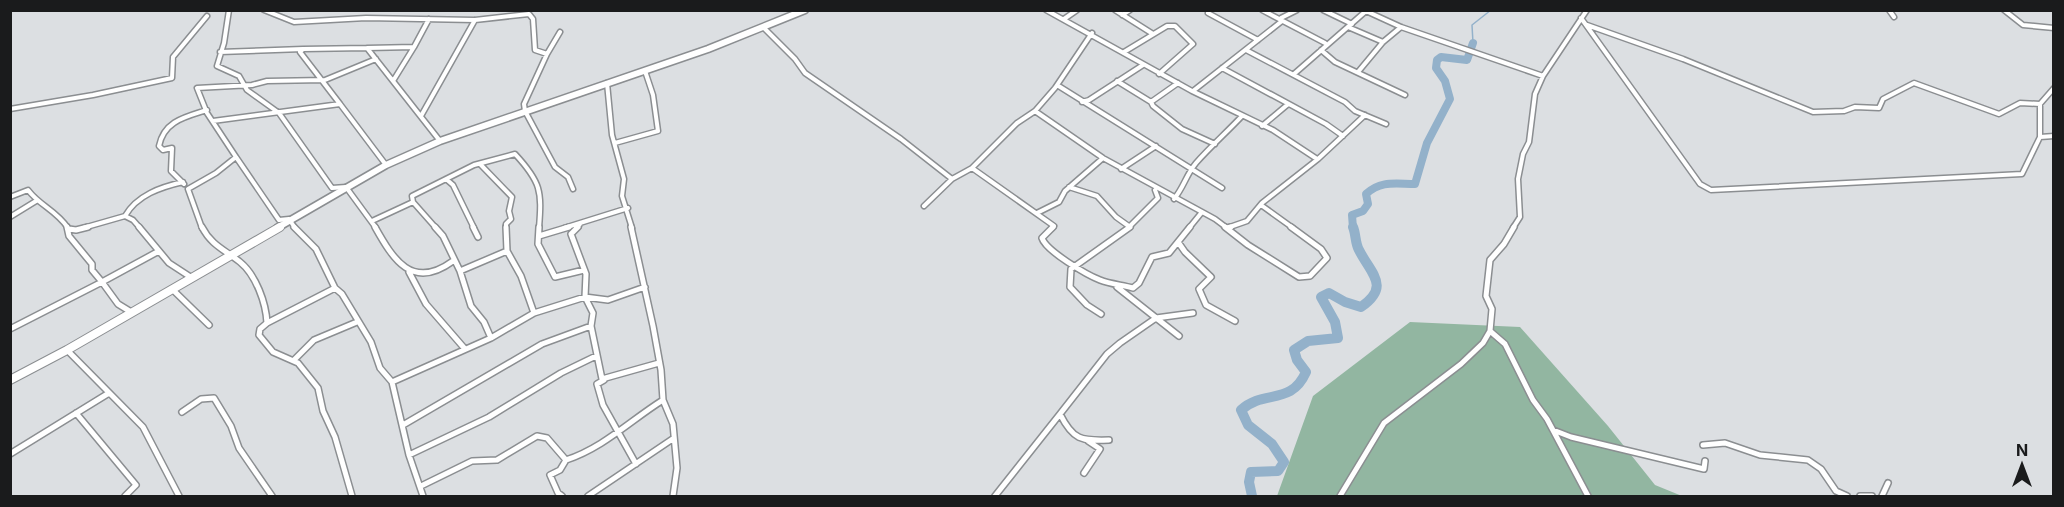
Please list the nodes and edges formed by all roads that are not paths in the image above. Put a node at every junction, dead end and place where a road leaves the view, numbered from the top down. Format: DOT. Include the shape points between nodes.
graph roads {
  1 [pos="229,10"];
  2 [pos="264,10"];
  3 [pos="805,10"];
  4 [pos="1046,10"];
  5 [pos="1077,10"];
  6 [pos="1115,10"];
  7 [pos="1130,10"];
  8 [pos="1262,10"];
  9 [pos="1297,10"];
  10 [pos="1323,10"];
  11 [pos="1587,10"];
  12 [pos="1889,10"];
  13 [pos="2004,10"];
  14 [pos="366,11"];
  15 [pos="1208,11"];
  16 [pos="1122,15"];
  17 [pos="207,16"];
  18 [pos="1894,17"];
  19 [pos="366,18"];
  20 [pos="1581,18"];
  21 [pos="429,19"];
  22 [pos="1064,19"];
  23 [pos="475,20"];
  24 [pos="1282,21"];
  25 [pos="778,22"];
  26 [pos="1350,26"];
  27 [pos="1401,27"];
  28 [pos="764,28"];
  29 [pos="2054,28"];
  30 [pos="560,32"];
  31 [pos="1092,33"];
  32 [pos="1153,34"];
  33 [pos="771,35"];
  34 [pos="1258,40"];
  35 [pos="1325,43"];
  36 [pos="1381,43"];
  37 [pos="367,48"];
  38 [pos="414,48"];
  39 [pos="303,49"];
  40 [pos="1246,50"];
  41 [pos="220,52"];
  42 [pos="1124,52"];
  43 [pos="1320,52"];
  44 [pos="546,54"];
  45 [pos="376,59"];
  46 [pos="1143,65"];
  47 [pos="1222,68"];
  48 [pos="645,71"];
  49 [pos="1358,72"];
  50 [pos="1160,74"];
  51 [pos="1294,74"];
  52 [pos="1543,76"];
  53 [pos="320,79"];
  54 [pos="393,81"];
  55 [pos="1117,81"];
  56 [pos="607,83"];
  57 [pos="1178,83"];
  58 [pos="242,85"];
  59 [pos="1057,85"];
  60 [pos="2054,88"];
  61 [pos="1193,92"];
  62 [pos="1405,95"];
  63 [pos="1086,102"];
  64 [pos="1152,102"];
  65 [pos="340,104"];
  66 [pos="2040,104"];
  67 [pos="1287,105"];
  68 [pos="10,109"];
  69 [pos="207,110"];
  70 [pos="277,111"];
  71 [pos="525,111"];
  72 [pos="1035,111"];
  73 [pos="1365,115"];
  74 [pos="421,116"];
  75 [pos="1242,116"];
  76 [pos="213,121"];
  77 [pos="1386,124"];
  78 [pos="1262,126"];
  79 [pos="1343,136"];
  80 [pos="2054,136"];
  81 [pos="2040,137"];
  82 [pos="440,141"];
  83 [pos="615,143"];
  84 [pos="1215,144"];
  85 [pos="1156,146"];
  86 [pos="236,157"];
  87 [pos="1103,158"];
  88 [pos="1317,159"];
  89 [pos="480,164"];
  90 [pos="386,165"];
  91 [pos="972,168"];
  92 [pos="1121,169"];
  93 [pos="1191,169"];
  94 [pos="446,179"];
  95 [pos="952,179"];
  96 [pos="183,182"];
  97 [pos="1069,186"];
  98 [pos="1151,186"];
  99 [pos="346,187"];
  100 [pos="1222,188"];
  101 [pos="188,189"];
  102 [pos="573,189"];
  103 [pos="10,196"];
  104 [pos="1174,199"];
  105 [pos="36,201"];
  106 [pos="413,202"];
  107 [pos="1261,205"];
  108 [pos="924,206"];
  109 [pos="627,208"];
  110 [pos="1202,212"];
  111 [pos="1037,213"];
  112 [pos="125,216"];
  113 [pos="10,217"];
  114 [pos="289,219"];
  115 [pos="372,221"];
  116 [pos="580,224"];
  117 [pos="1130,227"];
  118 [pos="1227,228"];
  119 [pos="69,229"];
  120 [pos="538,236"];
  121 [pos="478,237"];
  122 [pos="1178,242"];
  123 [pos="159,251"];
  124 [pos="507,251"];
  125 [pos="228,256"];
  126 [pos="453,261"];
  127 [pos="1075,266"];
  128 [pos="585,270"];
  129 [pos="460,271"];
  130 [pos="409,272"];
  131 [pos="192,278"];
  132 [pos="102,282"];
  133 [pos="1112,284"];
  134 [pos="645,287"];
  135 [pos="335,288"];
  136 [pos="1133,288"];
  137 [pos="172,289"];
  138 [pos="585,297"];
  139 [pos="1132,297"];
  140 [pos="132,313"];
  141 [pos="1193,313"];
  142 [pos="534,314"];
  143 [pos="1101,314"];
  144 [pos="1156,318"];
  145 [pos="1235,321"];
  146 [pos="357,322"];
  147 [pos="267,323"];
  148 [pos="209,325"];
  149 [pos="591,326"];
  150 [pos="10,329"];
  151 [pos="1490,331"];
  152 [pos="1179,336"];
  153 [pos="491,338"];
  154 [pos="465,349"];
  155 [pos="66,350"];
  156 [pos="596,356"];
  157 [pos="294,360"];
  158 [pos="659,363"];
  159 [pos="10,380"];
  160 [pos="604,380"];
  161 [pos="392,382"];
  162 [pos="109,393"];
  163 [pos="663,400"];
  164 [pos="182,412"];
  165 [pos="76,413"];
  166 [pos="1060,414"];
  167 [pos="403,425"];
  168 [pos="618,430"];
  169 [pos="1553,430"];
  170 [pos="674,438"];
  171 [pos="1108,440"];
  172 [pos="1088,441"];
  173 [pos="1703,445"];
  174 [pos="10,453"];
  175 [pos="409,455"];
  176 [pos="566,460"];
  177 [pos="1705,461"];
  178 [pos="636,464"];
  179 [pos="1084,473"];
  180 [pos="1888,483"];
  181 [pos="421,486"];
  182 [pos="559,495"];
  183 [pos="125,496"];
  184 [pos="179,496"];
  185 [pos="272,496"];
  186 [pos="352,496"];
  187 [pos="423,496"];
  188 [pos="588,496"];
  189 [pos="673,496"];
  190 [pos="995,496"];
  191 [pos="1340,496"];
  192 [pos="1588,496"];
  193 [pos="1847,496"];
  194 [pos="1860,496"];
  195 [pos="1872,496"];
  196 [pos="1882,496"];
  1 -- 41 [label="street"];
  2 -- 19 [label="street" via="294,22"];
  3 -- 25 [label="main road"];
  4 -- 22 [label="street"];
  5 -- 22 [label="street"];
  6 -- 16 [label="street"];
  7 -- 16 [label="street"];
  8 -- 24 [label="street"];
  9 -- 24 [label="street" via="1281,18"];
  10 -- 26 [label="street"];
  11 -- 20 [label="street"];
  12 -- 18 [label="street"];
  13 -- 29 [label="street" via="2023,25"];
  14 -- 19 [label="street"];
  15 -- 34 [label="street"];
  16 -- 32 [label="street"];
  17 -- 68 [label="street" via="173,57 172,78"];
  19 -- 21 [label="street"];
  20 -- 52 [label="street"];
  20 -- 66 [label="street" via="1588,25 1813,112 1879,108 1883,99 1914,83 1999,114 2013,103"];
  20 -- 81 [label="street" via="1700,184 1711,190 2022,174"];
  21 -- 23 [label="street"];
  21 -- 38 [label="street"];
  22 -- 31 [label="street"];
  23 -- 44 [label="street" via="530,14 535,50"];
  23 -- 74 [label="street"];
  24 -- 34 [label="street"];
  24 -- 35 [label="street"];
  25 -- 28 [label="main road"];
  25 -- 33 [label="street"];
  26 -- 27 [label="street" via="1366,10"];
  26 -- 35 [label="street"];
  26 -- 36 [label="street"];
  27 -- 36 [label="street"];
  27 -- 52 [label="street"];
  28 -- 33 [label="street"];
  28 -- 48 [label="main road"];
  30 -- 44 [label="street"];
  31 -- 42 [label="street"];
  31 -- 59 [label="street"];
  32 -- 42 [label="street"];
  32 -- 50 [label="street" via="1172,25 1193,42"];
  33 -- 95 [label="street" via="805,73"];
  34 -- 40 [label="street"];
  35 -- 43 [label="street"];
  36 -- 49 [label="street"];
  37 -- 38 [label="street"];
  37 -- 39 [label="street"];
  37 -- 45 [label="street"];
  38 -- 54 [label="street"];
  39 -- 41 [label="street"];
  39 -- 53 [label="street" via="300,52"];
  40 -- 47 [label="street"];
  40 -- 51 [label="street"];
  41 -- 58 [label="street" via="217,66 239,76"];
  42 -- 46 [label="street"];
  43 -- 49 [label="street"];
  43 -- 51 [label="street"];
  44 -- 71 [label="street" via="524,104"];
  45 -- 53 [label="street"];
  45 -- 54 [label="street"];
  46 -- 50 [label="street"];
  46 -- 55 [label="street"];
  47 -- 61 [label="street"];
  47 -- 67 [label="street"];
  48 -- 56 [label="main road"];
  48 -- 83 [label="street" via="654,95 658,131"];
  49 -- 62 [label="street"];
  50 -- 57 [label="street"];
  51 -- 73 [label="street"];
  52 -- 151 [label="street" via="1535,94 1529,142 1518,179 1520,217 1490,260 1486,296 1492,309"];
  53 -- 58 [label="street"];
  53 -- 65 [label="street"];
  54 -- 74 [label="street"];
  55 -- 63 [label="street"];
  55 -- 64 [label="street"];
  56 -- 71 [label="main road"];
  56 -- 83 [label="street"];
  57 -- 61 [label="street"];
  57 -- 64 [label="street"];
  58 -- 69 [label="street" via="197,88"];
  58 -- 70 [label="street"];
  59 -- 63 [label="street"];
  59 -- 72 [label="street"];
  60 -- 66 [label="street"];
  61 -- 75 [label="street"];
  63 -- 85 [label="street"];
  64 -- 84 [label="street" via="1182,129"];
  65 -- 70 [label="street"];
  65 -- 90 [label="street"];
  66 -- 81 [label="street"];
  67 -- 78 [label="street"];
  67 -- 79 [label="street"];
  69 -- 76 [label="street"];
  69 -- 96 [label="street" via="169,123 160,136 159,146 163,150 172,148 171,171"];
  70 -- 76 [label="street"];
  70 -- 99 [label="street" via="332,188"];
  71 -- 82 [label="main road"];
  71 -- 102 [label="street" via="555,167 568,177"];
  72 -- 87 [label="street"];
  72 -- 91 [label="street" via="1017,123"];
  73 -- 77 [label="street"];
  73 -- 79 [label="street"];
  74 -- 82 [label="street"];
  75 -- 78 [label="street"];
  75 -- 84 [label="street"];
  76 -- 86 [label="street"];
  78 -- 88 [label="street"];
  79 -- 88 [label="street"];
  80 -- 81 [label="street"];
  82 -- 90 [label="main road"];
  83 -- 109 [label="street"];
  84 -- 93 [label="street"];
  85 -- 92 [label="street"];
  85 -- 93 [label="street"];
  86 -- 101 [label="street"];
  86 -- 114 [label="street" via="269,209 279,220"];
  87 -- 92 [label="street"];
  87 -- 97 [label="street"];
  88 -- 107 [label="street"];
  89 -- 94 [label="street"];
  89 -- 120 [label="street" via="514,154 530,170 542,197"];
  89 -- 124 [label="street" via="512,197 508,211 512,219 506,224"];
  90 -- 99 [label="main road"];
  91 -- 95 [label="street"];
  91 -- 111 [label="street"];
  92 -- 98 [label="street"];
  93 -- 100 [label="street"];
  93 -- 104 [label="street"];
  94 -- 106 [label="street" via="412,195"];
  94 -- 121 [label="street" via="453,185"];
  95 -- 108 [label="street"];
  96 -- 101 [label="street"];
  96 -- 112 [label="street" via="156,189"];
  97 -- 111 [label="street" via="1059,202"];
  97 -- 117 [label="street" via="1097,196"];
  98 -- 104 [label="street"];
  98 -- 117 [label="street" via="1158,198"];
  99 -- 114 [label="main road"];
  99 -- 115 [label="street"];
  101 -- 125 [label="street" via="202,227"];
  103 -- 105 [label="street" via="28,190"];
  104 -- 110 [label="street"];
  105 -- 113 [label="street"];
  105 -- 119 [label="street" via="48,206"];
  106 -- 115 [label="street"];
  106 -- 126 [label="street" via="443,237"];
  107 -- 118 [label="street" via="1247,221"];
  107 -- 118 [label="street" via="1321,249 1327,258 1310,276 1299,277 1285,270"];
  109 -- 116 [label="street"];
  109 -- 134 [label="street"];
  110 -- 118 [label="street"];
  110 -- 122 [label="street"];
  111 -- 127 [label="street" via="1054,226 1042,238 1043,242"];
  112 -- 119 [label="street"];
  112 -- 123 [label="street"];
  114 -- 125 [label="main road"];
  114 -- 135 [label="street" via="316,249"];
  115 -- 130 [label="street" via="391,256"];
  116 -- 120 [label="street"];
  116 -- 128 [label="street" via="571,234"];
  117 -- 127 [label="street"];
  119 -- 132 [label="street" via="69,236"];
  120 -- 128 [label="street" via="538,244 555,277"];
  122 -- 136 [label="street" via="1169,253 1152,257"];
  122 -- 145 [label="street" via="1182,252 1203,266 1211,277 1199,289 1206,304"];
  123 -- 131 [label="street"];
  123 -- 132 [label="street"];
  124 -- 129 [label="street"];
  124 -- 142 [label="street" via="521,276"];
  125 -- 131 [label="main road"];
  125 -- 147 [label="street" via="242,264 260,294"];
  126 -- 129 [label="street"];
  126 -- 130 [label="street" via="432,271"];
  127 -- 133 [label="street"];
  127 -- 143 [label="street" via="1071,269 1070,287"];
  128 -- 138 [label="street" via="589,288"];
  129 -- 153 [label="street" via="471,306"];
  130 -- 154 [label="street" via="429,309"];
  131 -- 137 [label="main road"];
  132 -- 140 [label="street" via="114,300"];
  132 -- 150 [label="street"];
  133 -- 136 [label="street"];
  133 -- 139 [label="street"];
  134 -- 138 [label="street" via="608,300"];
  134 -- 158 [label="street"];
  135 -- 146 [label="street"];
  135 -- 147 [label="street"];
  136 -- 139 [label="street"];
  137 -- 140 [label="main road"];
  137 -- 148 [label="street"];
  138 -- 142 [label="street"];
  138 -- 149 [label="street" via="593,313"];
  139 -- 144 [label="street"];
  140 -- 155 [label="main road"];
  141 -- 144 [label="street"];
  142 -- 153 [label="street"];
  144 -- 152 [label="street"];
  144 -- 166 [label="street" via="1107,354"];
  146 -- 157 [label="street" via="316,338 303,346"];
  146 -- 161 [label="street" via="371,342 380,368"];
  147 -- 157 [label="street" via="258,332 267,347 280,357"];
  149 -- 156 [label="street"];
  149 -- 167 [label="street" via="542,344"];
  151 -- 169 [label="street" via="1505,344"];
  151 -- 191 [label="street" via="1484,344 1461,364 1384,423"];
  153 -- 154 [label="street"];
  154 -- 161 [label="street"];
  155 -- 159 [label="main road"];
  155 -- 162 [label="street"];
  156 -- 160 [label="street"];
  156 -- 175 [label="street" via="489,417"];
  157 -- 186 [label="street" via="318,387"];
  158 -- 160 [label="street"];
  158 -- 163 [label="street"];
  160 -- 168 [label="street" via="597,384 603,405"];
  161 -- 167 [label="street"];
  162 -- 165 [label="street"];
  162 -- 184 [label="street" via="143,427"];
  163 -- 168 [label="street"];
  163 -- 170 [label="street"];
  164 -- 185 [label="street" via="202,398 214,398 239,448"];
  165 -- 174 [label="street"];
  165 -- 183 [label="street" via="136,485"];
  166 -- 172 [label="street" via="1069,432"];
  166 -- 190 [label="street"];
  167 -- 175 [label="street"];
  168 -- 176 [label="street" via="592,449"];
  168 -- 178 [label="street"];
  169 -- 177 [label="street" via="1704,469"];
  169 -- 192 [label="street"];
  170 -- 178 [label="street"];
  170 -- 189 [label="street" via="677,468"];
  171 -- 172 [label="street"];
  172 -- 179 [label="street" via="1100,449"];
  173 -- 193 [label="street" via="1725,443 1760,455 1808,460 1821,469 1836,491"];
  175 -- 181 [label="street"];
  176 -- 181 [label="street" via="547,438 537,436 497,460 471,461"];
  176 -- 182 [label="street" via="560,470 550,475"];
  178 -- 188 [label="street"];
  180 -- 196 [label="street"];
  181 -- 187 [label="street"];
  194 -- 195 [label="street"];
}
